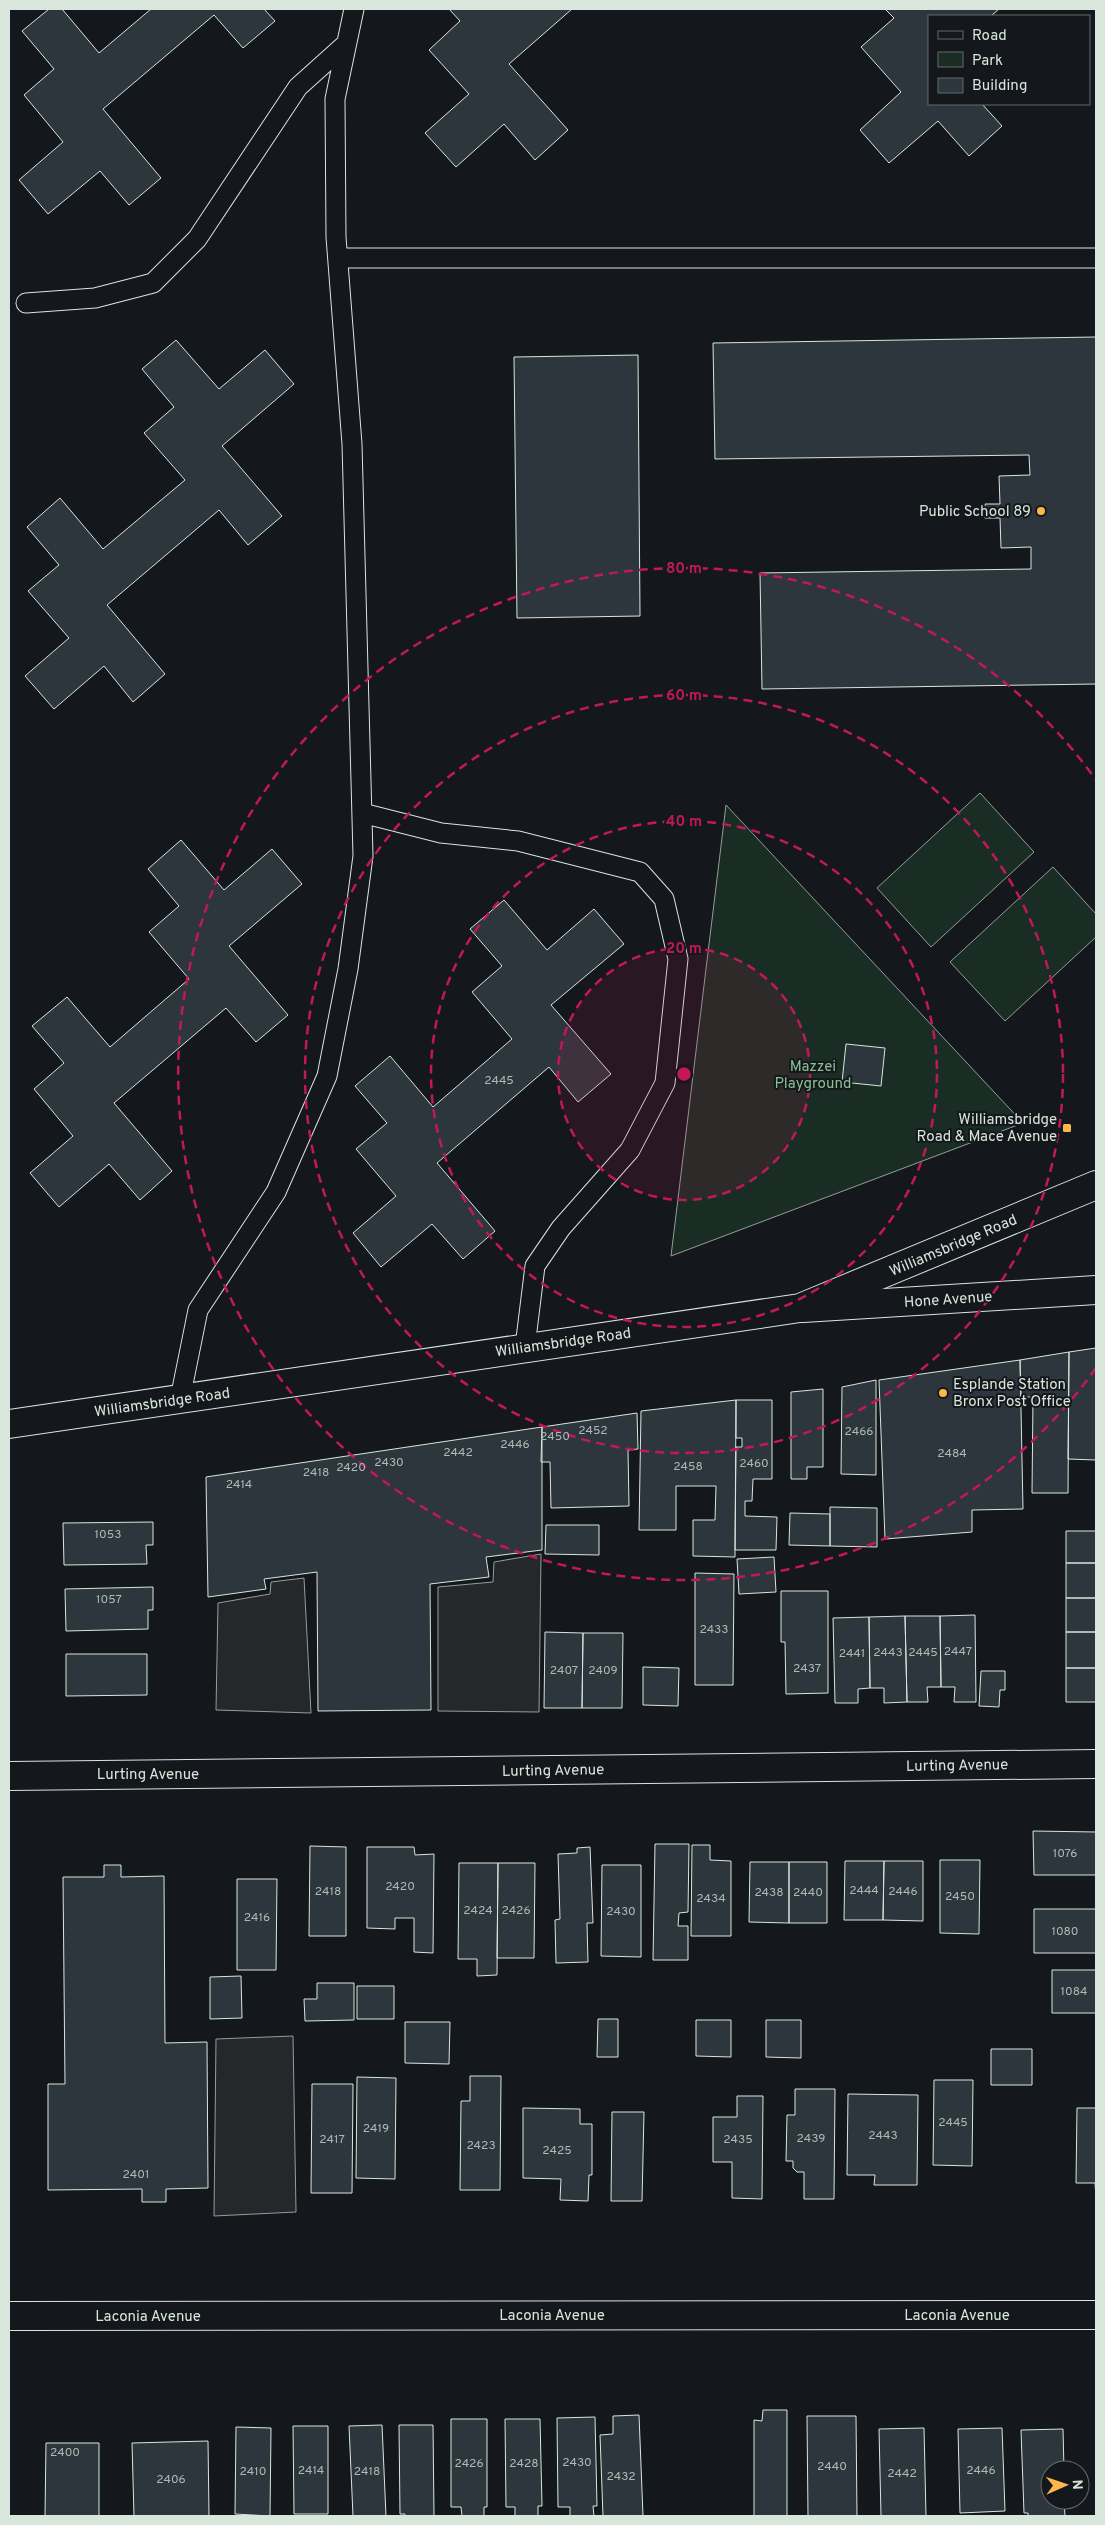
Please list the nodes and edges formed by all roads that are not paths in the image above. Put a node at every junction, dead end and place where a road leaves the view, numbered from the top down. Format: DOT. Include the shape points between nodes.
graph roads {
  1 [pos="354,9"];
  2 [pos="347,44"];
  3 [pos="338,258"];
  4 [pos="1096,258"];
  5 [pos="26,303"];
  6 [pos="362,813"];
  7 [pos="1096,1185"];
  8 [pos="1096,1290"];
  9 [pos="800,1308"];
  10 [pos="525,1347"];
  11 [pos="180,1399"];
  12 [pos="9,1424"];
  13 [pos="1096,1764"];
  14 [pos="9,1776"];
  15 [pos="1096,2315"];
  16 [pos="9,2316"];
  1 -- 2 [label="lane"];
  2 -- 3 [label="lane" via="335,99"];
  2 -- 5 [label="lane" via="298,87 197,239 153,283 95,298"];
  3 -- 4 [label="lane"];
  3 -- 6 [label="lane" via="352,444"];
  6 -- 10 [label="lane" via="441,833 518,841 640,872 664,899 678,959 665,1083 630,1150 561,1228 535,1266"];
  6 -- 11 [label="lane" via="363,856 348,969 327,1076 276,1192 198,1310"];
  7 -- 9 [label="street, Williamsbridge Road"];
  8 -- 9 [label="street, Hone Avenue"];
  9 -- 10 [label="street, Williamsbridge Road"];
  10 -- 11 [label="street, Williamsbridge Road"];
  11 -- 12 [label="street, Williamsbridge Road"];
  13 -- 14 [label="street, Lurting Avenue"];
  15 -- 16 [label="street, Laconia Avenue"];
}
